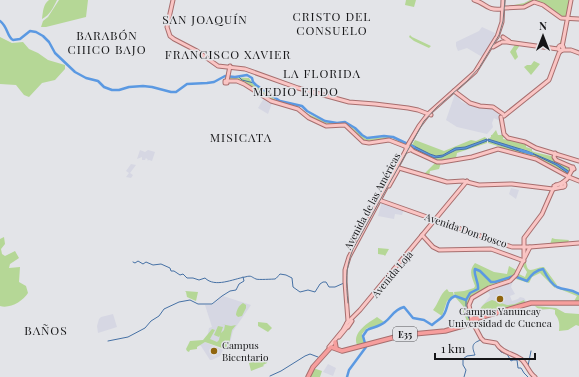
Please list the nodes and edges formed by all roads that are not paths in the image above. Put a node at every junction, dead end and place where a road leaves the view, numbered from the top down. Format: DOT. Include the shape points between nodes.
graph roads {
  1 [pos="174,0"];
  2 [pos="477,0"];
  3 [pos="571,0"];
  4 [pos="504,6"];
  5 [pos="568,18"];
  6 [pos="579,18"];
  7 [pos="503,37"];
  8 [pos="496,38"];
  9 [pos="501,42"];
  10 [pos="560,48"];
  11 [pos="579,52"];
  12 [pos="230,68"];
  13 [pos="227,79"];
  14 [pos="454,92"];
  15 [pos="429,114"];
  16 [pos="503,116"];
  17 [pos="409,148"];
  18 [pos="555,153"];
  19 [pos="579,161"];
  20 [pos="399,168"];
  21 [pos="579,169"];
  22 [pos="570,173"];
  23 [pos="467,181"];
  24 [pos="579,181"];
  25 [pos="555,188"];
  26 [pos="380,200"];
  27 [pos="436,220"];
  28 [pos="423,235"];
  29 [pos="579,243"];
  30 [pos="522,247"];
  31 [pos="530,248"];
  32 [pos="524,259"];
  33 [pos="346,282"];
  34 [pos="579,304"];
  35 [pos="474,321"];
  36 [pos="349,322"];
  37 [pos="343,332"];
  38 [pos="333,345"];
  39 [pos="308,377"];
  40 [pos="535,377"];
  1 -- 12 [label="main road" via="167,27 170,36 213,63"];
  2 -- 4 [label="main road" via="491,9"];
  3 -- 5 [label="main road"];
  4 -- 5 [label="main road" via="524,7 535,2 557,15"];
  4 -- 5 [label="main road" via="524,6 535,1"];
  4 -- 7 [label="main road"];
  4 -- 8 [label="main road, Avenida de las Américas"];
  5 -- 6 [label="main road"];
  5 -- 10 [label="main road"];
  7 -- 8 [label="main road" via="500,35"];
  7 -- 9 [label="main road" via="504,40"];
  7 -- 10 [label="main road" via="510,41"];
  8 -- 9 [label="main road"];
  8 -- 14 [label="main road, Avenida de las Américas" via="475,72"];
  9 -- 10 [label="main road"];
  9 -- 14 [label="main road, Avenida de las Américas" via="493,46 476,73"];
  10 -- 11 [label="main road"];
  10 -- 16 [label="main road" via="549,80"];
  12 -- 13 [label="main road"];
  12 -- 15 [label="main road" via="254,70 350,102 376,102 411,107"];
  13 -- 17 [label="main road" via="244,84 271,102 297,110 308,119 326,126 345,126 367,144 390,141"];
  13 -- 17 [label="main road" via="244,84 275,103 298,109 326,126 344,125 367,143 389,140"];
  14 -- 15 [label="main road, Avenida de las Américas"];
  14 -- 16 [label="main road" via="470,103 493,106"];
  15 -- 17 [label="main road, Avenida de las Américas"];
  16 -- 18 [label="main road" via="504,134 508,138"];
  17 -- 20 [label="main road, Avenida de las Américas"];
  17 -- 22 [label="main road" via="440,162 502,150 536,159"];
  17 -- 26 [label="main road, Avenida de las Américas"];
  18 -- 19 [label="main road"];
  18 -- 22 [label="main road" via="555,160 568,166"];
  20 -- 23 [label="main road" via="450,182"];
  20 -- 23 [label="main road" via="447,182"];
  20 -- 26 [label="main road, Avenida de las Américas"];
  21 -- 22 [label="main road"];
  22 -- 24 [label="main road"];
  22 -- 25 [label="main road" via="563,184"];
  23 -- 25 [label="main road" via="479,185 512,184"];
  23 -- 27 [label="main road, Avenida Loja"];
  25 -- 30 [label="main road" via="542,214 524,238"];
  26 -- 27 [label="main road, Avenida Don Bosco"];
  26 -- 33 [label="main road, Avenida de las Américas" via="349,257 345,270"];
  27 -- 28 [label="main road, Avenida Loja"];
  27 -- 30 [label="main road, Avenida Don Bosco" via="498,243"];
  28 -- 32 [label="main road" via="440,249 492,248"];
  28 -- 36 [label="main road, Avenida Loja"];
  28 -- 36 [label="main road, Avenida Loja"];
  29 -- 31 [label="main road, Avenida Don Bosco"];
  30 -- 31 [label="main road, Avenida Don Bosco"];
  30 -- 32 [label="main road"];
  31 -- 32 [label="main road"];
  32 -- 35 [label="main road" via="515,278 472,298 469,305"];
  33 -- 36 [label="main road, Avenida de las Américas"];
  33 -- 36 [label="main road, Avenida de las Américas"];
  34 -- 35 [label="highway, E35" via="531,303"];
  35 -- 38 [label="highway, E35" via="445,331 412,334 342,351"];
  35 -- 40 [label="main road" via="484,341 496,343 502,350 519,358"];
  36 -- 37 [label="main road"];
  37 -- 38 [label="main road"];
  37 -- 38 [label="main road" via="335,333 337,336"];
  38 -- 39 [label="highway" via="321,357"];
}
